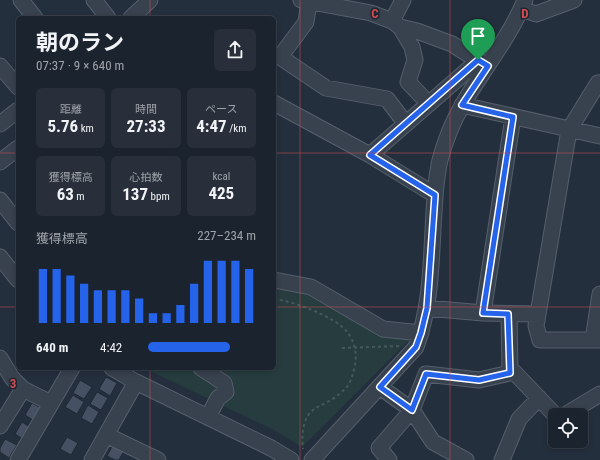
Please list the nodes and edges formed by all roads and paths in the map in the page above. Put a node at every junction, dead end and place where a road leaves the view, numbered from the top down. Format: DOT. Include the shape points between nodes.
graph roads {
  1 [pos="21,0"];
  2 [pos="94,0"];
  3 [pos="150,0"];
  4 [pos="403,0"];
  5 [pos="574,0"];
  6 [pos="305,1"];
  7 [pos="523,5"];
  8 [pos="33,16"];
  9 [pos="106,16"];
  10 [pos="133,16"];
  11 [pos="396,24"];
  12 [pos="483,63"];
  13 [pos="1,70"];
  14 [pos="600,83"];
  15 [pos="16,85"];
  16 [pos="276,104"];
  17 [pos="429,104"];
  18 [pos="462,105"];
  19 [pos="16,112"];
  20 [pos="513,117"];
  21 [pos="0,124"];
  22 [pos="406,124"];
  23 [pos="569,130"];
  24 [pos="600,136"];
  25 [pos="16,150"];
  26 [pos="370,155"];
  27 [pos="0,162"];
  28 [pos="435,195"];
  29 [pos="0,200"];
  30 [pos="16,220"];
  31 [pos="0,257"];
  32 [pos="16,277"];
  33 [pos="276,280"];
  34 [pos="600,294"];
  35 [pos="276,300"];
  36 [pos="427,308"];
  37 [pos="483,313"];
  38 [pos="508,314"];
  39 [pos="538,314"];
  40 [pos="421,333"];
  41 [pos="596,340"];
  42 [pos="401,346"];
  43 [pos="354,347"];
  44 [pos="342,348"];
  45 [pos="0,358"];
  46 [pos="71,370"];
  47 [pos="115,370"];
  48 [pos="204,370"];
  49 [pos="510,373"];
  50 [pos="136,382"];
  51 [pos="380,387"];
  52 [pos="23,389"];
  53 [pos="600,394"];
  54 [pos="539,398"];
  55 [pos="51,403"];
  56 [pos="548,408"];
  57 [pos="577,408"];
  58 [pos="412,410"];
  59 [pos="208,417"];
  60 [pos="0,426"];
  61 [pos="106,435"];
  62 [pos="307,455"];
  63 [pos="18,460"];
  64 [pos="92,460"];
  65 [pos="158,460"];
  66 [pos="291,460"];
  67 [pos="389,460"];
  68 [pos="466,460"];
  69 [pos="502,460"];
  1 -- 8 [label="street"];
  2 -- 9 [label="street"];
  3 -- 10 [label="street"];
  4 -- 11 [label="street"];
  5 -- 7 [label="street" via="536,14"];
  6 -- 11 [label="street" via="371,13"];
  6 -- 22 [label="street" via="306,22 280,57 326,88 387,99"];
  7 -- 12 [label="street" via="504,42"];
  11 -- 12 [label="street" via="452,44"];
  11 -- 17 [label="street" via="412,47 415,60 408,82"];
  12 -- 17 [label="street"];
  12 -- 18 [label="street"];
  13 -- 15 [label="street"];
  14 -- 23 [label="street"];
  16 -- 26 [label="street"];
  17 -- 22 [label="street"];
  18 -- 20 [label="street"];
  18 -- 28 [label="street" via="446,140"];
  19 -- 21 [label="street"];
  20 -- 23 [label="street"];
  20 -- 37 [label="street"];
  22 -- 26 [label="street"];
  23 -- 24 [label="street"];
  23 -- 39 [label="street"];
  25 -- 27 [label="street"];
  26 -- 28 [label="street"];
  28 -- 36 [label="street"];
  29 -- 30 [label="street"];
  31 -- 32 [label="street"];
  33 -- 40 [label="street" via="311,287 384,329"];
  34 -- 41 [label="street"];
  35 -- 43 [label="path" via="326,316 347,332"];
  36 -- 37 [label="street"];
  36 -- 40 [label="street"];
  37 -- 38 [label="street"];
  38 -- 39 [label="street"];
  38 -- 49 [label="street"];
  39 -- 41 [label="street" via="536,326 540,340"];
  40 -- 51 [label="street" via="416,347"];
  42 -- 43 [label="path"];
  43 -- 44 [label="path"];
  43 -- 62 [label="path" via="356,358 353,376 346,388 316,407 308,416 302,434"];
  45 -- 52 [label="street" via="12,378"];
  46 -- 55 [label="street"];
  47 -- 50 [label="street"];
  48 -- 59 [label="street" via="224,383 226,392 218,398"];
  49 -- 54 [label="street" via="514,372"];
  49 -- 58 [label="street" via="479,380 426,374"];
  50 -- 59 [label="street"];
  50 -- 61 [label="street"];
  51 -- 58 [label="street"];
  51 -- 62 [label="street"];
  52 -- 55 [label="street"];
  52 -- 60 [label="street"];
  53 -- 57 [label="street"];
  54 -- 56 [label="street"];
  54 -- 69 [label="street" via="518,419"];
  55 -- 63 [label="street"];
  58 -- 67 [label="street" via="379,448"];
  58 -- 68 [label="street" via="433,442"];
  59 -- 66 [label="street"];
  61 -- 64 [label="street"];
  61 -- 65 [label="street"];
}
